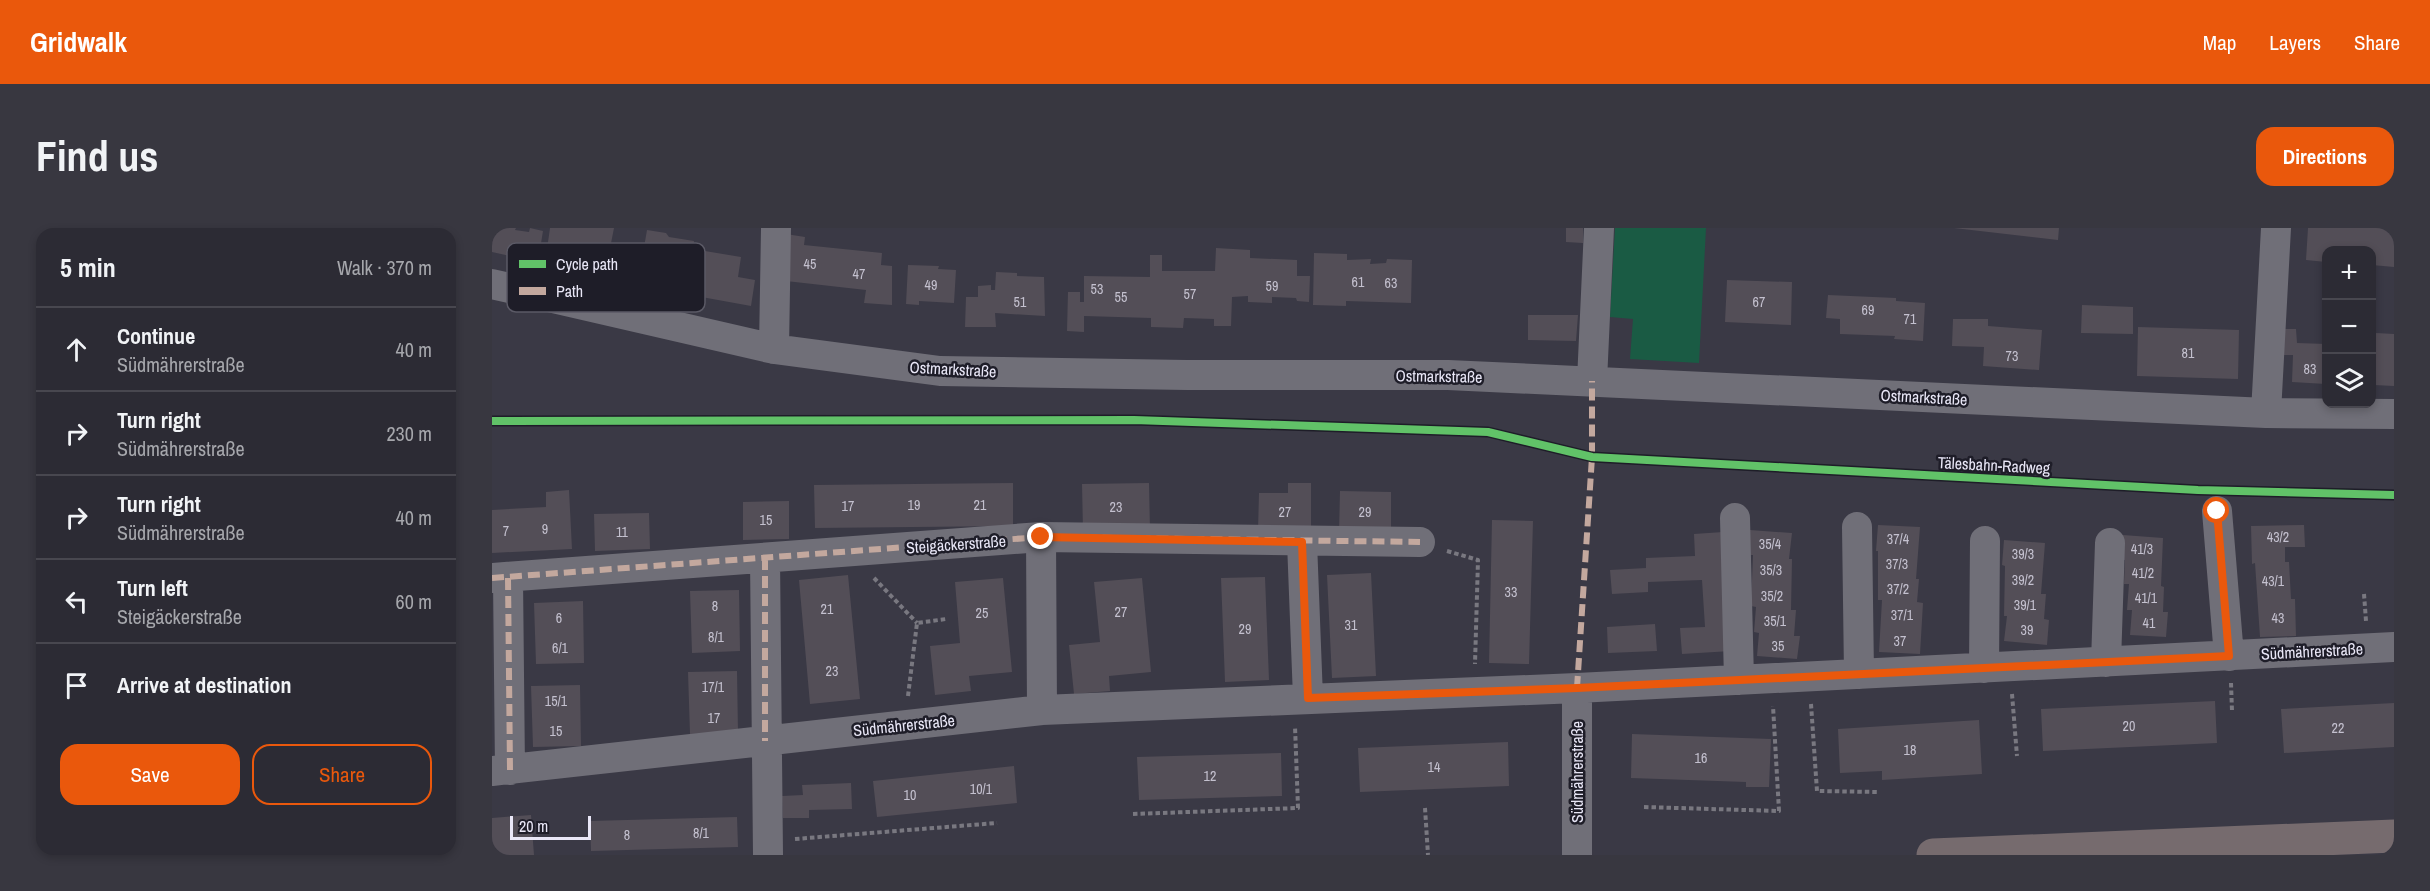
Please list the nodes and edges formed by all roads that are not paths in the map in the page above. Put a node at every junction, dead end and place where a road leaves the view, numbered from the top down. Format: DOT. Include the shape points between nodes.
graph roads {
  1 [pos="776,228"];
  2 [pos="1599,228"];
  3 [pos="2276,228"];
  4 [pos="492,284"];
  5 [pos="507,287"];
  6 [pos="613,312"];
  7 [pos="774,349"];
  8 [pos="1592,381"];
  9 [pos="2266,413"];
  10 [pos="2394,414"];
  11 [pos="2217,511"];
  12 [pos="1735,518"];
  13 [pos="1857,528"];
  14 [pos="1041,537"];
  15 [pos="1985,541"];
  16 [pos="1302,542"];
  17 [pos="1420,542"];
  18 [pos="2110,543"];
  19 [pos="765,558"];
  20 [pos="500,578"];
  21 [pos="2394,647"];
  22 [pos="2229,656"];
  23 [pos="2106,662"];
  24 [pos="1997,667"];
  25 [pos="1859,674"];
  26 [pos="1739,680"];
  27 [pos="1577,688"];
  28 [pos="1301,698"];
  29 [pos="1042,710"];
  30 [pos="765,741"];
  31 [pos="501,771"];
  32 [pos="2394,836"];
  33 [pos="768,848"];
  34 [pos="1577,855"];
  35 [pos="1933,855"];
  1 -- 7 [label="street"];
  2 -- 8 [label="street"];
  3 -- 9 [label="street"];
  4 -- 5 [label="street, Ostmarkstraße"];
  6 -- 7 [label="street, Ostmarkstraße"];
  7 -- 8 [label="street, Ostmarkstraße" via="940,371 1448,375"];
  8 -- 9 [label="street, Ostmarkstraße"];
  9 -- 10 [label="street, Ostmarkstraße"];
  11 -- 22 [label="street"];
  12 -- 26 [label="street"];
  13 -- 25 [label="street"];
  14 -- 16 [label="street, Steigäckerstraße"];
  14 -- 19 [label="street, Steigäckerstraße"];
  14 -- 29 [label="street"];
  15 -- 24 [label="street"];
  16 -- 17 [label="street, Steigäckerstraße"];
  16 -- 28 [label="street"];
  18 -- 23 [label="street"];
  19 -- 20 [label="street, Steigäckerstraße"];
  19 -- 30 [label="street"];
  20 -- 31 [label="street, Südmährerstraße"];
  21 -- 22 [label="street, Südmährerstraße"];
  22 -- 23 [label="street, Südmährerstraße"];
  23 -- 24 [label="street, Südmährerstraße"];
  24 -- 25 [label="street, Südmährerstraße"];
  25 -- 26 [label="street, Südmährerstraße"];
  26 -- 27 [label="street, Südmährerstraße"];
  27 -- 28 [label="street, Südmährerstraße"];
  27 -- 34 [label="street, Südmährerstraße"];
  28 -- 29 [label="street, Südmährerstraße"];
  29 -- 30 [label="street, Südmährerstraße"];
  30 -- 31 [label="street, Südmährerstraße"];
  30 -- 33 [label="street"];
  32 -- 35 [label="main road"];
}
